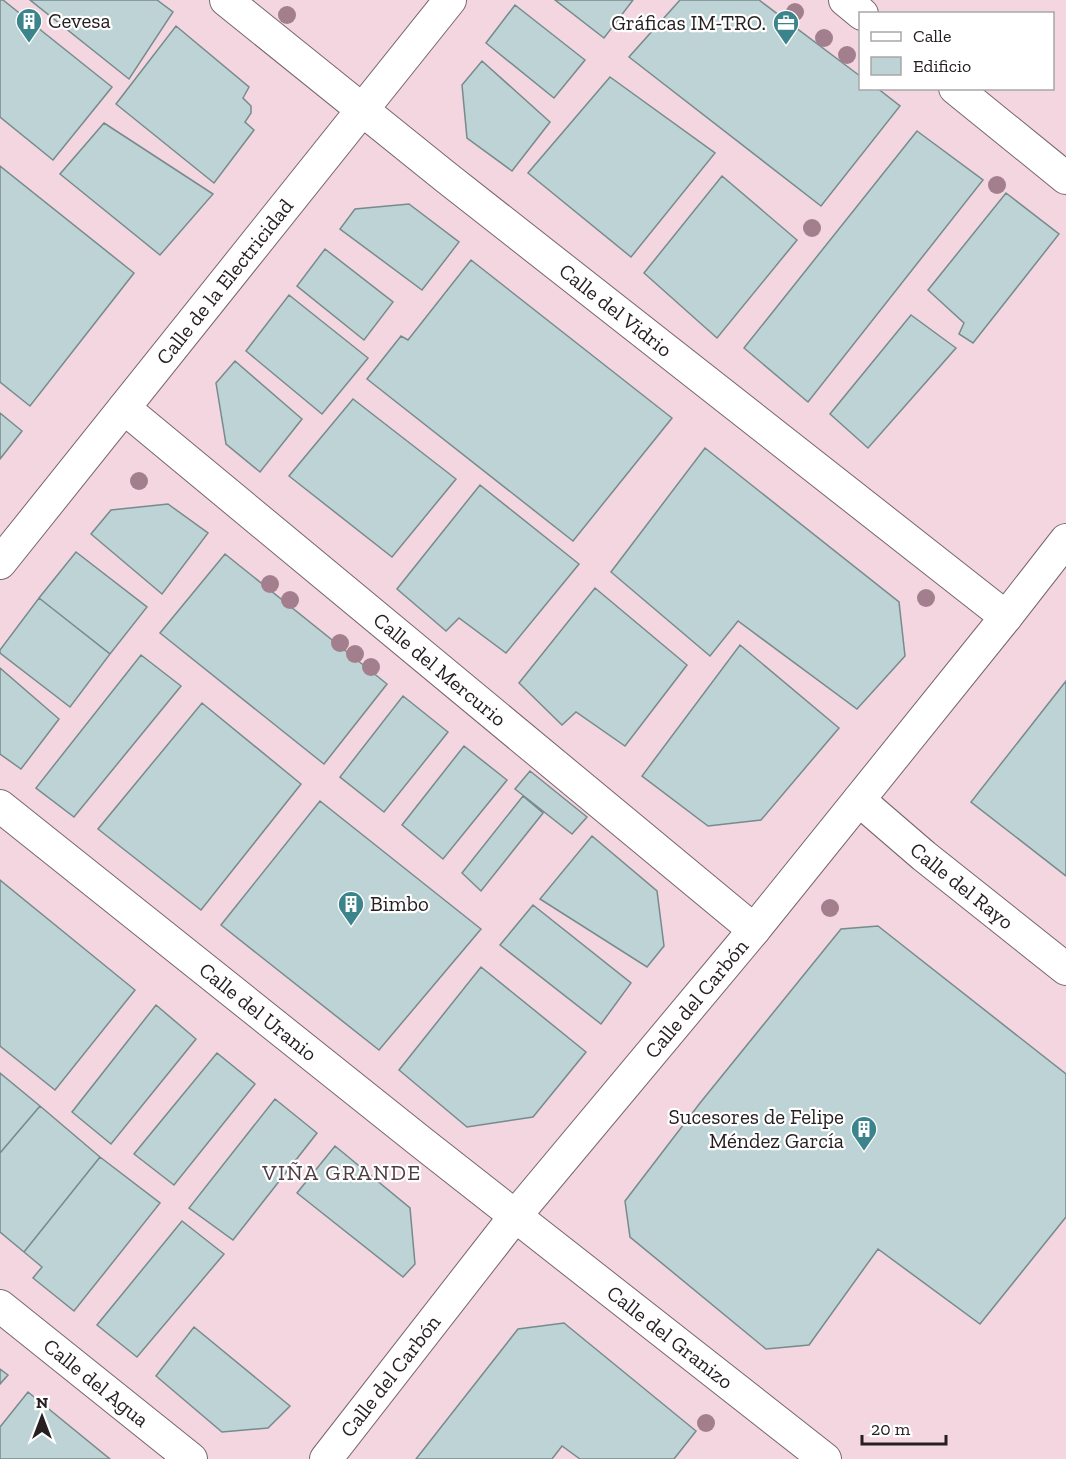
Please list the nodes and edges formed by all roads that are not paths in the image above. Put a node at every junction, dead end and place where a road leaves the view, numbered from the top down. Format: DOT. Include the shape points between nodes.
graph roads {
  1 [pos="226,0"];
  2 [pos="450,0"];
  3 [pos="845,0"];
  4 [pos="860,12"];
  5 [pos="957,90"];
  6 [pos="362,110"];
  7 [pos="1066,178"];
  8 [pos="124,408"];
  9 [pos="1066,540"];
  10 [pos="0,563"];
  11 [pos="1006,617"];
  12 [pos="859,800"];
  13 [pos="0,806"];
  14 [pos="754,930"];
  15 [pos="1066,969"];
  16 [pos="516,1215"];
  17 [pos="0,1306"];
  18 [pos="191,1459"];
  19 [pos="327,1459"];
  20 [pos="825,1459"];
  1 -- 6 [label="street, Calle del Vidrio"];
  2 -- 6 [label="street, Calle de la Electricidad"];
  3 -- 4 [label="street"];
  5 -- 7 [label="street"];
  6 -- 8 [label="street, Calle de la Electricidad"];
  6 -- 11 [label="street, Calle del Vidrio"];
  8 -- 10 [label="street, Calle de la Electricidad"];
  8 -- 14 [label="street, Calle del Mercurio"];
  9 -- 11 [label="street, Calle del Carbón"];
  11 -- 12 [label="street, Calle del Carbón"];
  12 -- 14 [label="street, Calle del Carbón"];
  12 -- 15 [label="street, Calle del Rayo"];
  13 -- 16 [label="street, Calle del Uranio"];
  14 -- 16 [label="street, Calle del Carbón"];
  16 -- 19 [label="street, Calle del Carbón"];
  16 -- 20 [label="street, Calle del Granizo"];
  17 -- 18 [label="street, Calle del Agua"];
}
